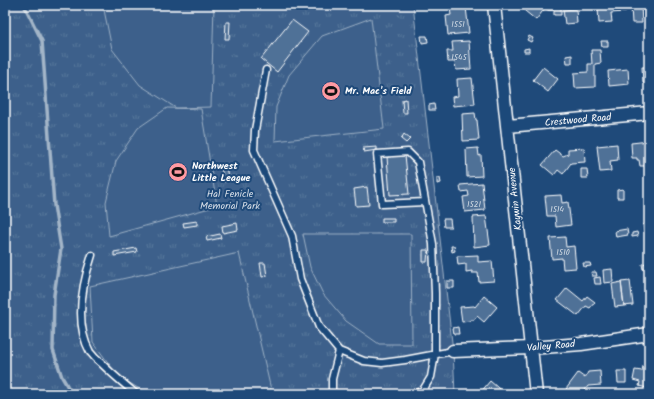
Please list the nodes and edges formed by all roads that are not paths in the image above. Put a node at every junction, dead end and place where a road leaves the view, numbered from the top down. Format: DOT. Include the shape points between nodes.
graph roads {
  1 [pos="494,5"];
  2 [pos="266,70"];
  3 [pos="649,113"];
  4 [pos="508,126"];
  5 [pos="426,202"];
  6 [pos="92,255"];
  7 [pos="649,334"];
  8 [pos="531,348"];
  9 [pos="339,351"];
  10 [pos="453,351"];
  11 [pos="435,354"];
  12 [pos="136,394"];
  13 [pos="332,394"];
  14 [pos="414,394"];
  15 [pos="536,394"];
  1 -- 4 [label="street, Kaywin Avenue"];
  2 -- 9 [label="lane" via="254,150 292,236 300,279 319,327"];
  3 -- 4 [label="street, Crestwood Road"];
  4 -- 8 [label="street, Kaywin Avenue"];
  5 -- 5 [label="lane" via="418,162 408,152 377,154 382,204"];
  5 -- 11 [label="lane" via="433,244 436,293"];
  6 -- 12 [label="lane" via="84,277 82,332 91,353"];
  7 -- 8 [label="street, Valley Road"];
  8 -- 10 [label="street, Valley Road"];
  8 -- 15 [label="street, Kaywin Avenue"];
  9 -- 11 [label="lane" via="364,361 382,363"];
  9 -- 13 [label="lane" via="332,379"];
  10 -- 11 [label="lane"];
  11 -- 14 [label="lane" via="431,377 423,390"];
}
